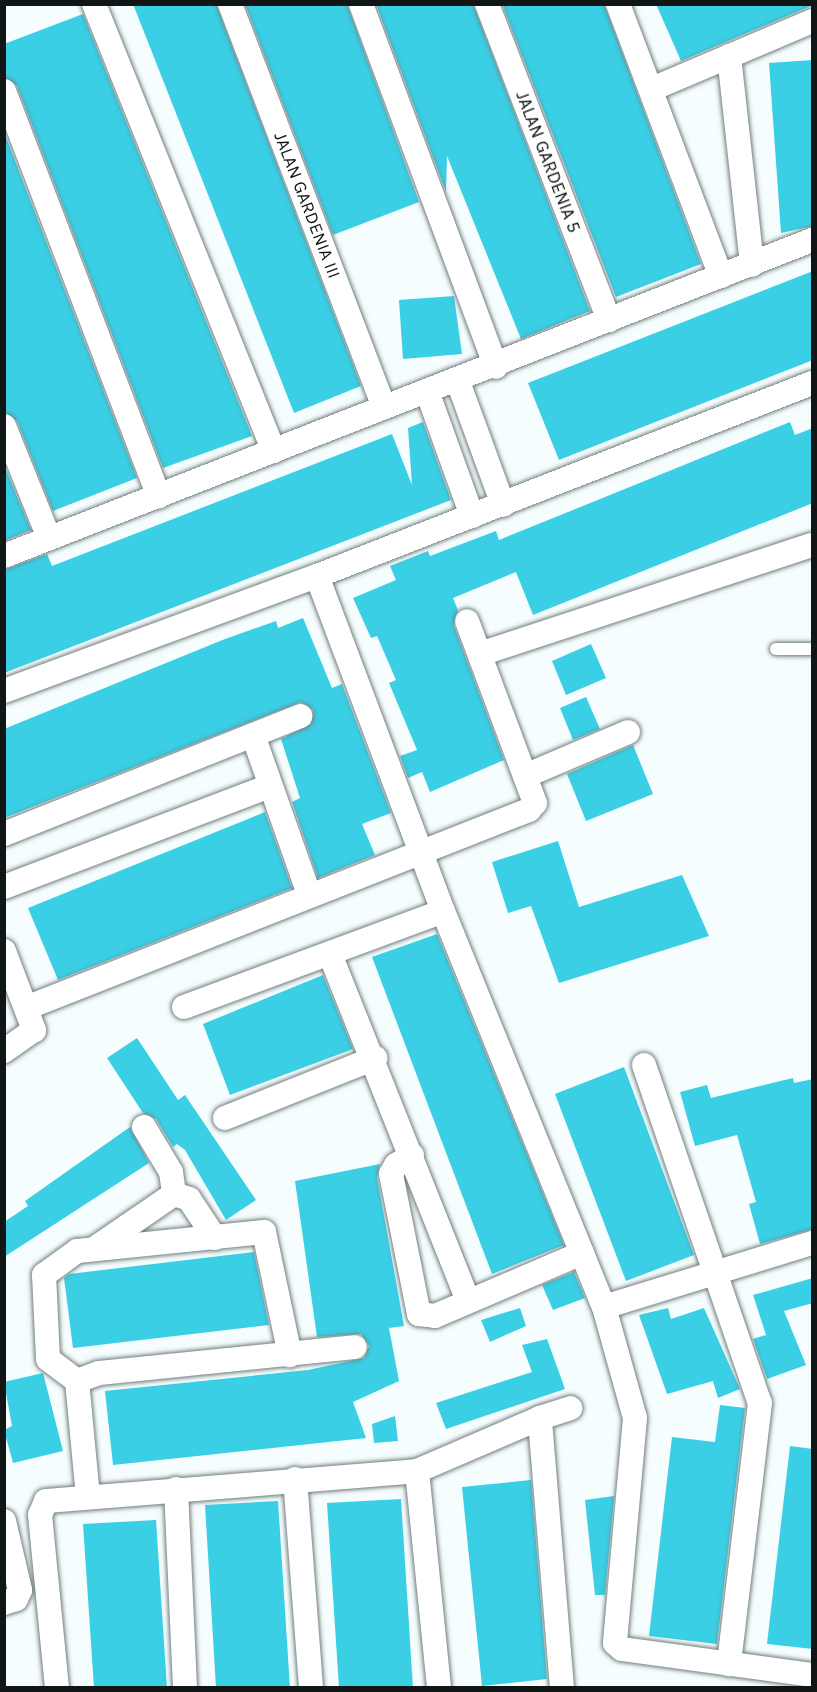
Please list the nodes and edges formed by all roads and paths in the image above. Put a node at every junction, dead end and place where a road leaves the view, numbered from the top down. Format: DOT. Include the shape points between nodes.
graph roads {
  1 [pos="94,4"];
  2 [pos="230,4"];
  3 [pos="361,4"];
  4 [pos="487,4"];
  5 [pos="618,4"];
  6 [pos="813,21"];
  7 [pos="729,56"];
  8 [pos="652,89"];
  9 [pos="4,91"];
  10 [pos="812,240"];
  11 [pos="752,265"];
  12 [pos="721,276"];
  13 [pos="609,320"];
  14 [pos="496,367"];
  15 [pos="457,379"];
  16 [pos="813,383"];
  17 [pos="427,391"];
  18 [pos="384,405"];
  19 [pos="4,426"];
  20 [pos="274,451"];
  21 [pos="159,496"];
  22 [pos="503,505"];
  23 [pos="472,516"];
  24 [pos="49,538"];
  25 [pos="813,545"];
  26 [pos="4,556"];
  27 [pos="317,576"];
  28 [pos="467,621"];
  29 [pos="776,649"];
  30 [pos="813,649"];
  31 [pos="480,654"];
  32 [pos="4,691"];
  33 [pos="300,716"];
  34 [pos="628,732"];
  35 [pos="253,735"];
  36 [pos="525,776"];
  37 [pos="270,786"];
  38 [pos="4,834"];
  39 [pos="420,850"];
  40 [pos="4,887"];
  41 [pos="309,894"];
  42 [pos="443,911"];
  43 [pos="4,951"];
  44 [pos="330,954"];
  45 [pos="184,1007"];
  46 [pos="26,1008"];
  47 [pos="4,1051"];
  48 [pos="375,1058"];
  49 [pos="644,1065"];
  50 [pos="225,1118"];
  51 [pos="144,1127"];
  52 [pos="412,1155"];
  53 [pos="174,1194"];
  54 [pos="215,1238"];
  55 [pos="813,1243"];
  56 [pos="94,1249"];
  57 [pos="582,1253"];
  58 [pos="717,1272"];
  59 [pos="467,1298"];
  60 [pos="604,1307"];
  61 [pos="355,1347"];
  62 [pos="290,1356"];
  63 [pos="77,1381"];
  64 [pos="570,1408"];
  65 [pos="540,1418"];
  66 [pos="417,1471"];
  67 [pos="295,1479"];
  68 [pos="176,1489"];
  69 [pos="88,1497"];
  70 [pos="4,1521"];
  71 [pos="4,1604"];
  72 [pos="729,1664"];
  73 [pos="813,1675"];
  74 [pos="57,1688"];
  75 [pos="185,1688"];
  76 [pos="310,1688"];
  77 [pos="440,1688"];
  78 [pos="562,1688"];
  1 -- 20 [label="street"];
  2 -- 18 [label="street, JALAN GARDENIA III"];
  3 -- 14 [label="street"];
  4 -- 13 [label="street, JALAN GARDENIA 5"];
  5 -- 8 [label="street"];
  6 -- 7 [label="street"];
  7 -- 8 [label="street"];
  7 -- 11 [label="street"];
  8 -- 12 [label="street"];
  9 -- 21 [label="street"];
  10 -- 11 [label="street"];
  11 -- 12 [label="street"];
  12 -- 13 [label="street"];
  13 -- 14 [label="street"];
  14 -- 15 [label="street"];
  15 -- 17 [label="street"];
  15 -- 22 [label="street"];
  16 -- 22 [label="street"];
  17 -- 18 [label="street"];
  17 -- 23 [label="street"];
  18 -- 20 [label="street"];
  19 -- 24 [label="street"];
  20 -- 21 [label="street"];
  21 -- 24 [label="street"];
  22 -- 23 [label="street"];
  23 -- 27 [label="street"];
  24 -- 26 [label="street"];
  25 -- 31 [label="street"];
  27 -- 32 [label="street"];
  27 -- 39 [label="street"];
  28 -- 31 [label="street"];
  29 -- 30 [label="lane"];
  31 -- 36 [label="street"];
  33 -- 35 [label="street"];
  34 -- 36 [label="street"];
  35 -- 37 [label="street"];
  35 -- 38 [label="street"];
  36 -- 39 [label="street" via="535,803 530,810"];
  37 -- 40 [label="street"];
  37 -- 41 [label="street"];
  39 -- 41 [label="street"];
  39 -- 42 [label="street"];
  41 -- 46 [label="street"];
  42 -- 44 [label="street"];
  42 -- 57 [label="street"];
  43 -- 46 [label="street"];
  44 -- 45 [label="street"];
  44 -- 48 [label="street"];
  46 -- 47 [label="street" via="34,1030"];
  48 -- 50 [label="street"];
  48 -- 52 [label="street"];
  49 -- 58 [label="street"];
  51 -- 53 [label="street" via="171,1173"];
  52 -- 59 [label="street"];
  52 -- 59 [label="street" via="391,1174 419,1314 435,1316"];
  53 -- 54 [label="street" via="189,1199"];
  53 -- 56 [label="street"];
  54 -- 56 [label="street"];
  54 -- 62 [label="street" via="257,1230 267,1236"];
  55 -- 58 [label="street"];
  56 -- 63 [label="street" via="77,1251 44,1275 48,1359"];
  57 -- 59 [label="street"];
  57 -- 60 [label="street"];
  58 -- 60 [label="street"];
  58 -- 72 [label="street" via="760,1410"];
  60 -- 72 [label="street" via="636,1424 615,1643 622,1649"];
  61 -- 62 [label="street"];
  62 -- 63 [label="street" via="99,1373"];
  63 -- 69 [label="street"];
  64 -- 65 [label="street"];
  65 -- 66 [label="street"];
  65 -- 78 [label="street"];
  66 -- 67 [label="street"];
  66 -- 77 [label="street"];
  67 -- 68 [label="street"];
  67 -- 76 [label="street"];
  68 -- 69 [label="street"];
  68 -- 75 [label="street"];
  69 -- 74 [label="street" via="46,1501 41,1507"];
  70 -- 71 [label="street" via="20,1590 16,1599"];
  72 -- 73 [label="street"];
}
